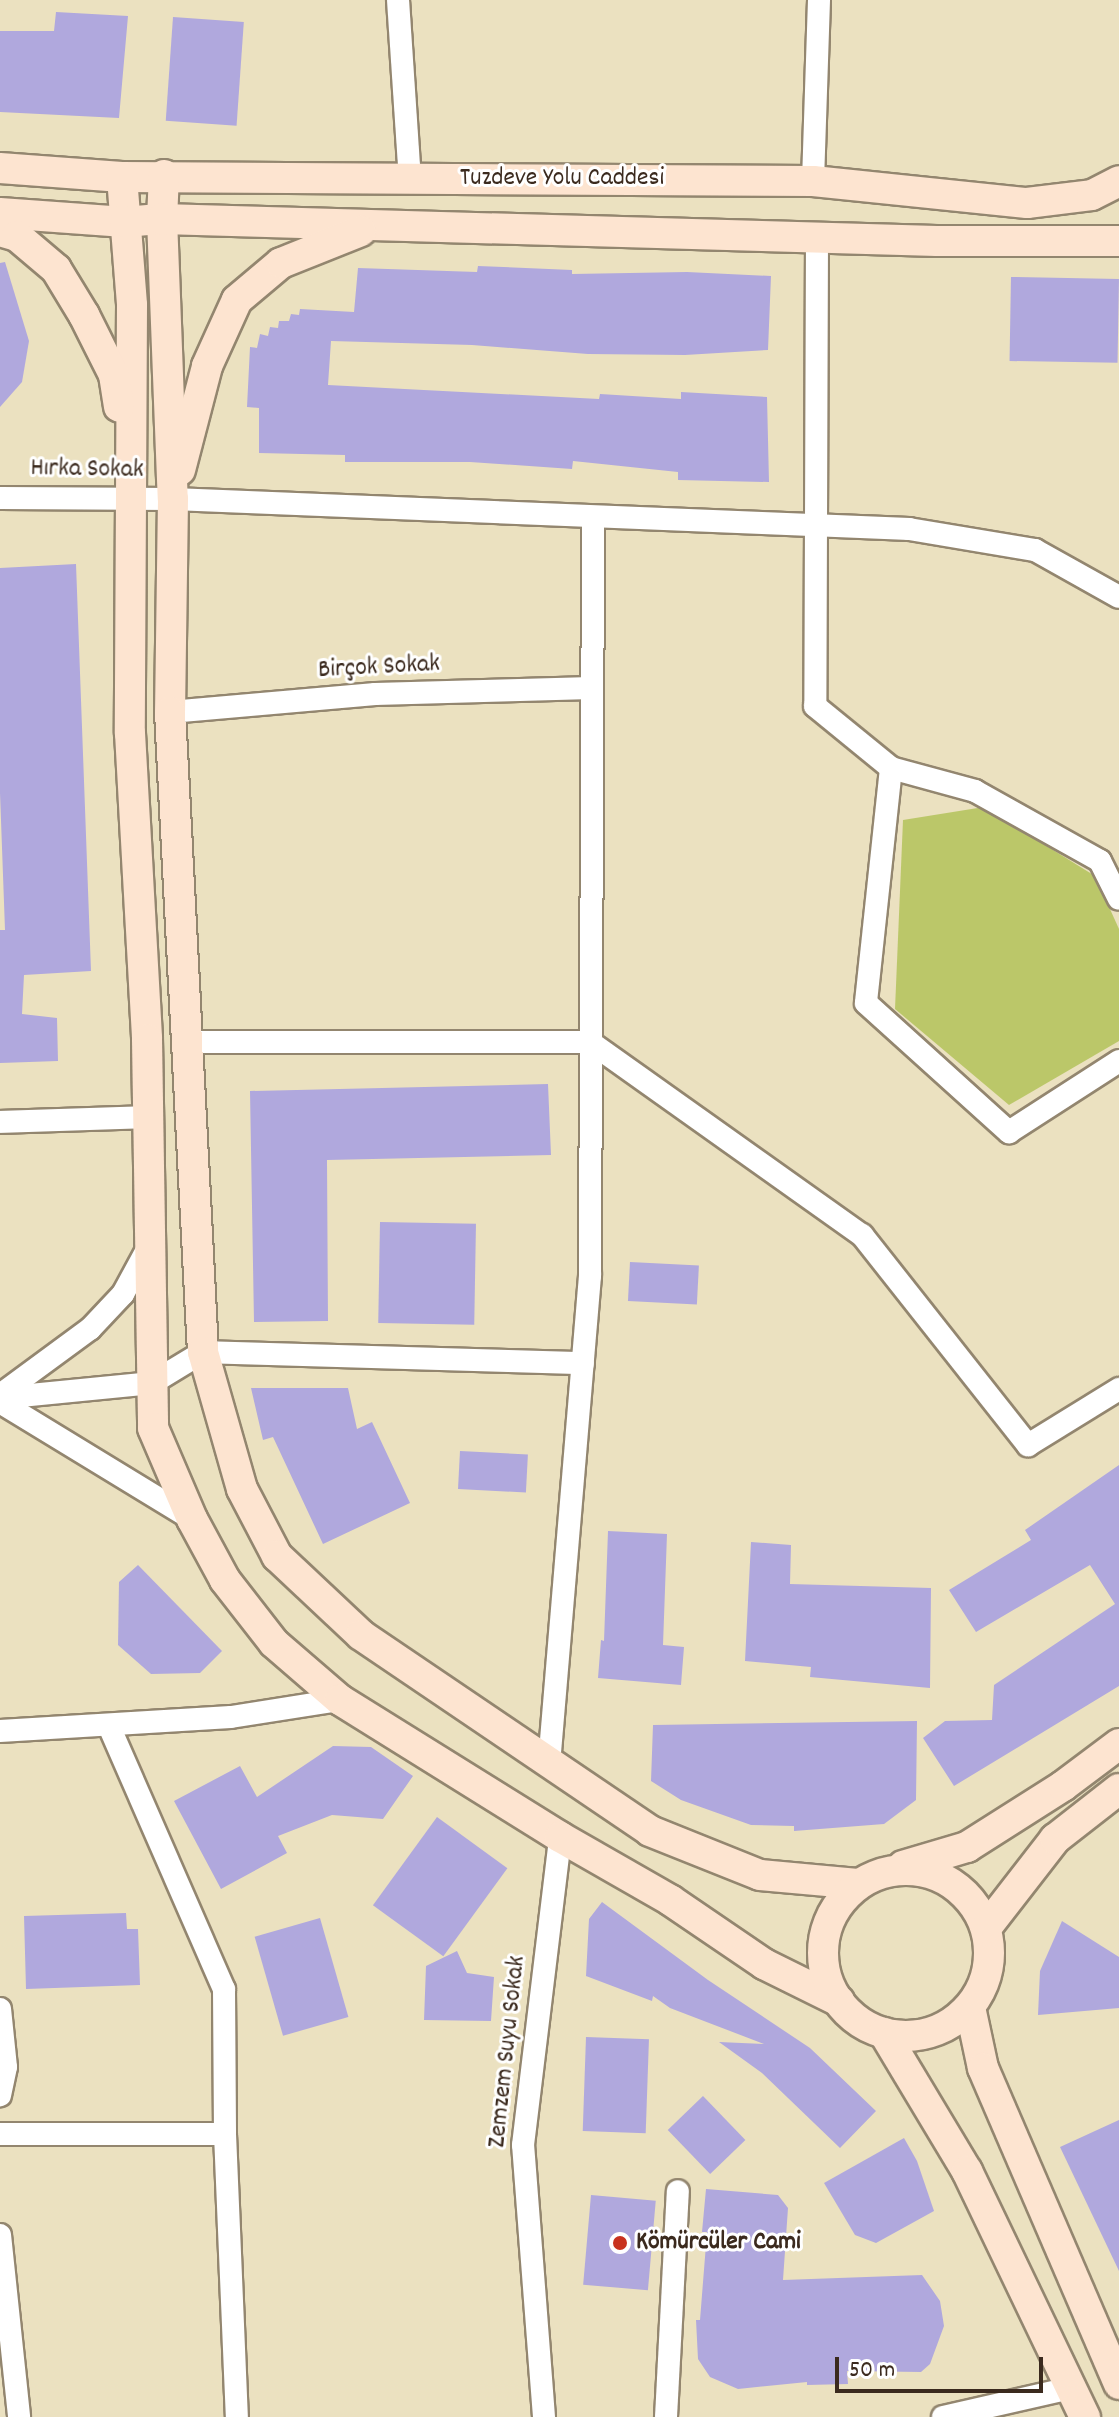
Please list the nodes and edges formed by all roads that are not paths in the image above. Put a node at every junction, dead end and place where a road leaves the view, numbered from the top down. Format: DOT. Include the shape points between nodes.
graph roads {
  1 [pos="398,0"];
  2 [pos="819,0"];
  3 [pos="0,168"];
  4 [pos="164,175"];
  5 [pos="122,177"];
  6 [pos="410,179"];
  7 [pos="813,181"];
  8 [pos="1119,181"];
  9 [pos="0,213"];
  10 [pos="162,219"];
  11 [pos="125,222"];
  12 [pos="380,225"];
  13 [pos="0,231"];
  14 [pos="817,236"];
  15 [pos="1119,241"];
  16 [pos="0,498"];
  17 [pos="133,499"];
  18 [pos="173,499"];
  19 [pos="593,517"];
  20 [pos="814,526"];
  21 [pos="1119,597"];
  22 [pos="592,688"];
  23 [pos="170,712"];
  24 [pos="891,768"];
  25 [pos="1119,899"];
  26 [pos="186,1042"];
  27 [pos="590,1042"];
  28 [pos="1119,1061"];
  29 [pos="147,1117"];
  30 [pos="0,1122"];
  31 [pos="148,1248"];
  32 [pos="203,1352"];
  33 [pos="583,1363"];
  34 [pos="152,1383"];
  35 [pos="1119,1389"];
  36 [pos="0,1398"];
  37 [pos="192,1519"];
  38 [pos="340,1700"];
  39 [pos="109,1726"];
  40 [pos="0,1731"];
  41 [pos="1119,1744"];
  42 [pos="549,1764"];
  43 [pos="1119,1789"];
  44 [pos="560,1837"];
  45 [pos="871,1878"];
  46 [pos="986,1928"];
  47 [pos="839,2001"];
  48 [pos="970,2007"];
  49 [pos="0,2009"];
  50 [pos="884,2033"];
  51 [pos="0,2095"];
  52 [pos="0,2134"];
  53 [pos="225,2134"];
  54 [pos="678,2191"];
  55 [pos="0,2235"];
  56 [pos="1119,2384"];
  57 [pos="1071,2388"];
  58 [pos="19,2417"];
  59 [pos="237,2417"];
  60 [pos="544,2417"];
  61 [pos="666,2417"];
  62 [pos="943,2417"];
  63 [pos="1085,2417"];
  1 -- 6 [label="street"];
  2 -- 7 [label="street"];
  3 -- 5 [label="main road, Tuzdeve Yolu Caddesi"];
  4 -- 5 [label="main road, Tuzdeve Yolu Caddesi"];
  4 -- 6 [label="main road, Tuzdeve Yolu Caddesi"];
  4 -- 10 [label="main road"];
  5 -- 11 [label="main road"];
  6 -- 7 [label="main road, Tuzdeve Yolu Caddesi"];
  7 -- 8 [label="main road, Tuzdeve Yolu Caddesi" via="1027,203 1092,195"];
  9 -- 11 [label="main road, Tuzdeve Yolu Caddesi"];
  10 -- 11 [label="main road, Tuzdeve Yolu Caddesi"];
  10 -- 12 [label="main road, Tuzdeve Yolu Caddesi"];
  10 -- 18 [label="main road"];
  11 -- 17 [label="main road" via="132,305"];
  12 -- 14 [label="main road, Tuzdeve Yolu Caddesi"];
  12 -- 18 [label="main road" via="281,263 237,300 207,366"];
  13 -- 17 [label="main road" via="17,236 56,269 114,375"];
  14 -- 15 [label="main road, Tuzdeve Yolu Caddesi"];
  14 -- 20 [label="street"];
  16 -- 17 [label="street, Hırka Sokak"];
  17 -- 18 [label="street, Hırka Sokak"];
  17 -- 29 [label="main road" via="130,733"];
  18 -- 19 [label="street, Hırka Sokak"];
  18 -- 23 [label="main road"];
  19 -- 20 [label="street, Hırka Sokak"];
  19 -- 22 [label="street"];
  20 -- 21 [label="street, Hırka Sokak" via="909,529 1035,550"];
  20 -- 24 [label="street" via="815,706"];
  22 -- 23 [label="street, Birçok Sokak" via="375,694"];
  22 -- 27 [label="street"];
  23 -- 26 [label="main road"];
  24 -- 25 [label="street" via="975,791 1100,861"];
  24 -- 28 [label="street" via="866,1003 1009,1132"];
  26 -- 27 [label="street"];
  26 -- 32 [label="main road"];
  27 -- 33 [label="street" via="590,1276"];
  27 -- 35 [label="street" via="862,1235 1028,1445"];
  29 -- 30 [label="street"];
  29 -- 31 [label="main road"];
  31 -- 34 [label="main road"];
  31 -- 36 [label="street" via="123,1294 90,1329"];
  32 -- 33 [label="street"];
  32 -- 34 [label="street"];
  32 -- 42 [label="main road" via="242,1489 277,1556 361,1635"];
  33 -- 42 [label="street"];
  34 -- 36 [label="street"];
  34 -- 37 [label="main road" via="153,1428"];
  36 -- 37 [label="street"];
  37 -- 38 [label="main road" via="225,1580 274,1643"];
  38 -- 39 [label="street" via="231,1717"];
  38 -- 44 [label="main road"];
  39 -- 40 [label="street"];
  39 -- 53 [label="street" via="224,1989"];
  41 -- 45 [label="main road" via="967,1847"];
  42 -- 45 [label="main road" via="650,1831 760,1875"];
  43 -- 46 [label="main road" via="1055,1839"];
  44 -- 47 [label="main road" via="670,1900 764,1964"];
  44 -- 60 [label="street, Zemzem Suyu Sokak" via="523,2145"];
  45 -- 46 [label="main road" via="909,1869 934,1874 975,1905"];
  45 -- 47 [label="main road" via="833,1914 823,1952 827,1978"];
  46 -- 48 [label="main road" via="989,1956 984,1983"];
  47 -- 50 [label="main road" via="867,2026"];
  48 -- 50 [label="main road" via="931,2032"];
  48 -- 56 [label="main road" via="983,2068"];
  49 -- 51 [label="street" via="6,2067"];
  50 -- 57 [label="main road" via="967,2171"];
  52 -- 53 [label="street"];
  53 -- 59 [label="street"];
  54 -- 61 [label="street"];
  55 -- 58 [label="street"];
  57 -- 62 [label="street"];
  57 -- 63 [label="main road"];
}
